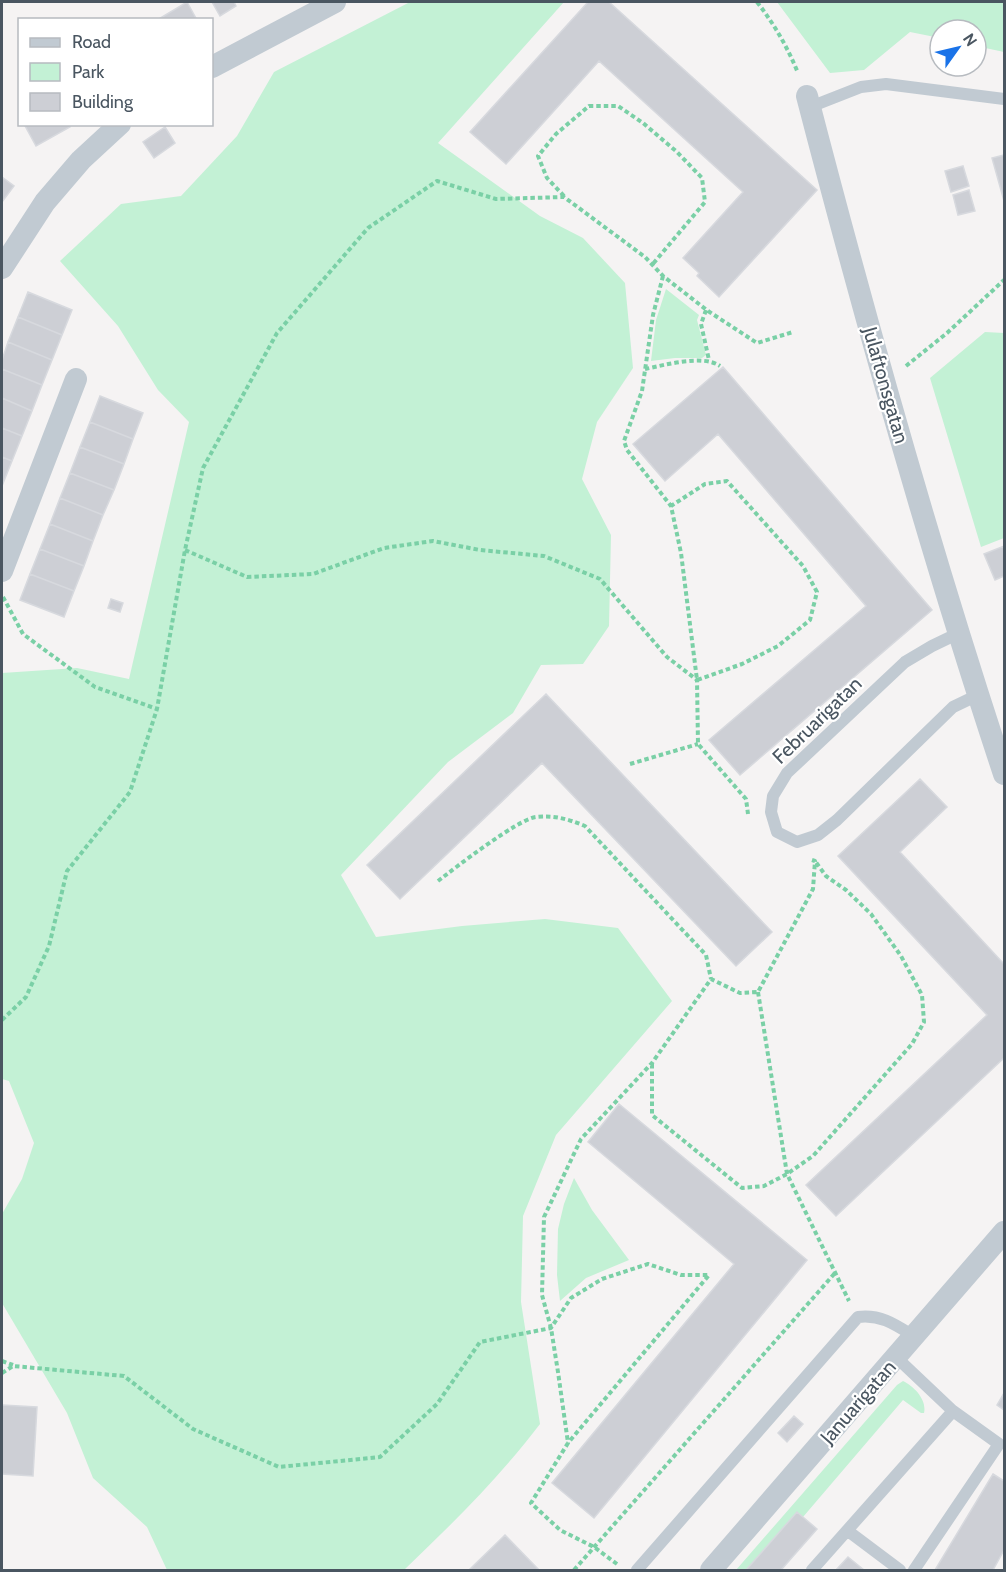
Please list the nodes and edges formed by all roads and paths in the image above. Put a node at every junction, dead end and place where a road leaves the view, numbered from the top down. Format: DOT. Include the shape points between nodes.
graph roads {
  1 [pos="335,2"];
  2 [pos="757,2"];
  3 [pos="213,66"];
  4 [pos="1005,99"];
  5 [pos="809,101"];
  6 [pos="118,126"];
  7 [pos="564,197"];
  8 [pos="652,265"];
  9 [pos="2,268"];
  10 [pos="663,276"];
  11 [pos="1005,280"];
  12 [pos="706,310"];
  13 [pos="793,332"];
  14 [pos="709,360"];
  15 [pos="720,366"];
  16 [pos="645,369"];
  17 [pos="883,376"];
  18 [pos="76,379"];
  19 [pos="671,506"];
  20 [pos="185,550"];
  21 [pos="2,571"];
  22 [pos="2,594"];
  23 [pos="959,633"];
  24 [pos="697,680"];
  25 [pos="978,695"];
  26 [pos="157,709"];
  27 [pos="698,744"];
  28 [pos="630,764"];
  29 [pos="1005,774"];
  30 [pos="749,821"];
  31 [pos="804,859"];
  32 [pos="815,861"];
  33 [pos="438,881"];
  34 [pos="711,979"];
  35 [pos="758,992"];
  36 [pos="2,1020"];
  37 [pos="652,1063"];
  38 [pos="788,1174"];
  39 [pos="1005,1232"];
  40 [pos="835,1273"];
  41 [pos="858,1317"];
  42 [pos="551,1328"];
  43 [pos="915,1337"];
  44 [pos="897,1358"];
  45 [pos="2,1361"];
  46 [pos="14,1365"];
  47 [pos="2,1373"];
  48 [pos="953,1411"];
  49 [pos="568,1443"];
  50 [pos="848,1531"];
  51 [pos="594,1547"];
  52 [pos="574,1570"];
  53 [pos="625,1570"];
  54 [pos="637,1570"];
  55 [pos="711,1570"];
  56 [pos="812,1570"];
  57 [pos="900,1570"];
  58 [pos="914,1570"];
  1 -- 3 [label="street"];
  2 -- 5 [label="path" via="789,49"];
  4 -- 5 [label="lane" via="886,84"];
  5 -- 17 [label="street, Julaftonsgatan"];
  6 -- 9 [label="street" via="81,160 45,202"];
  7 -- 8 [label="path"];
  7 -- 8 [label="path" via="547,178 538,156 556,134 589,106 618,106 643,123 702,178 705,202"];
  7 -- 20 [label="path" via="496,199 437,181 368,228 277,333 203,468"];
  8 -- 10 [label="path"];
  10 -- 12 [label="path"];
  10 -- 16 [label="path"];
  11 -- 17 [label="path" via="905,367"];
  12 -- 13 [label="path" via="757,343"];
  12 -- 14 [label="path" via="700,324"];
  14 -- 15 [label="path"];
  14 -- 16 [label="path"];
  16 -- 19 [label="path" via="642,391 624,441"];
  17 -- 23 [label="street, Julaftonsgatan"];
  18 -- 21 [label="street"];
  19 -- 24 [label="path"];
  19 -- 24 [label="path" via="705,484 727,482 803,566 817,592 810,620 778,646"];
  20 -- 24 [label="path" via="247,577 313,574 384,548 433,542 544,555 600,579 667,657"];
  20 -- 26 [label="path"];
  22 -- 26 [label="path" via="23,634 95,687"];
  23 -- 25 [label="street, Julaftonsgatan"];
  23 -- 25 [label="lane, Februarigatan" via="906,662 787,773 773,796 771,812 777,832 797,842 818,835 953,707"];
  24 -- 27 [label="path"];
  25 -- 29 [label="street, Julaftonsgatan"];
  26 -- 36 [label="path" via="130,792 68,871 50,946 26,998"];
  27 -- 28 [label="path"];
  27 -- 30 [label="path" via="746,799"];
  31 -- 32 [label="path"];
  32 -- 35 [label="path" via="813,889"];
  32 -- 38 [label="path" via="826,876 871,915 901,956 922,995 924,1022 912,1044 813,1156"];
  33 -- 34 [label="path" via="533,817 562,817 585,826 706,955"];
  34 -- 35 [label="path" via="740,993"];
  34 -- 37 [label="path"];
  35 -- 38 [label="path"];
  37 -- 38 [label="path" via="652,1115 742,1188 764,1186"];
  37 -- 42 [label="path" via="581,1139 544,1216 542,1295"];
  38 -- 40 [label="path"];
  39 -- 43 [label="street, Januarigatan"];
  40 -- 41 [label="path"];
  40 -- 51 [label="path"];
  41 -- 43 [label="lane" via="871,1315 891,1322"];
  41 -- 54 [label="lane"];
  42 -- 46 [label="path" via="480,1342 437,1404 380,1457 279,1467 193,1429 124,1376"];
  42 -- 49 [label="path"];
  42 -- 49 [label="path" via="571,1298 602,1279 648,1264 681,1275 709,1275"];
  43 -- 44 [label="street, Januarigatan"];
  44 -- 48 [label="lane"];
  44 -- 55 [label="street, Januarigatan"];
  45 -- 46 [label="path"];
  46 -- 47 [label="path"];
  48 -- 50 [label="lane"];
  48 -- 58 [label="lane" via="999,1444"];
  49 -- 51 [label="path" via="531,1503 560,1530"];
  50 -- 56 [label="lane"];
  50 -- 57 [label="lane"];
  51 -- 52 [label="path"];
  51 -- 53 [label="path"];
}
